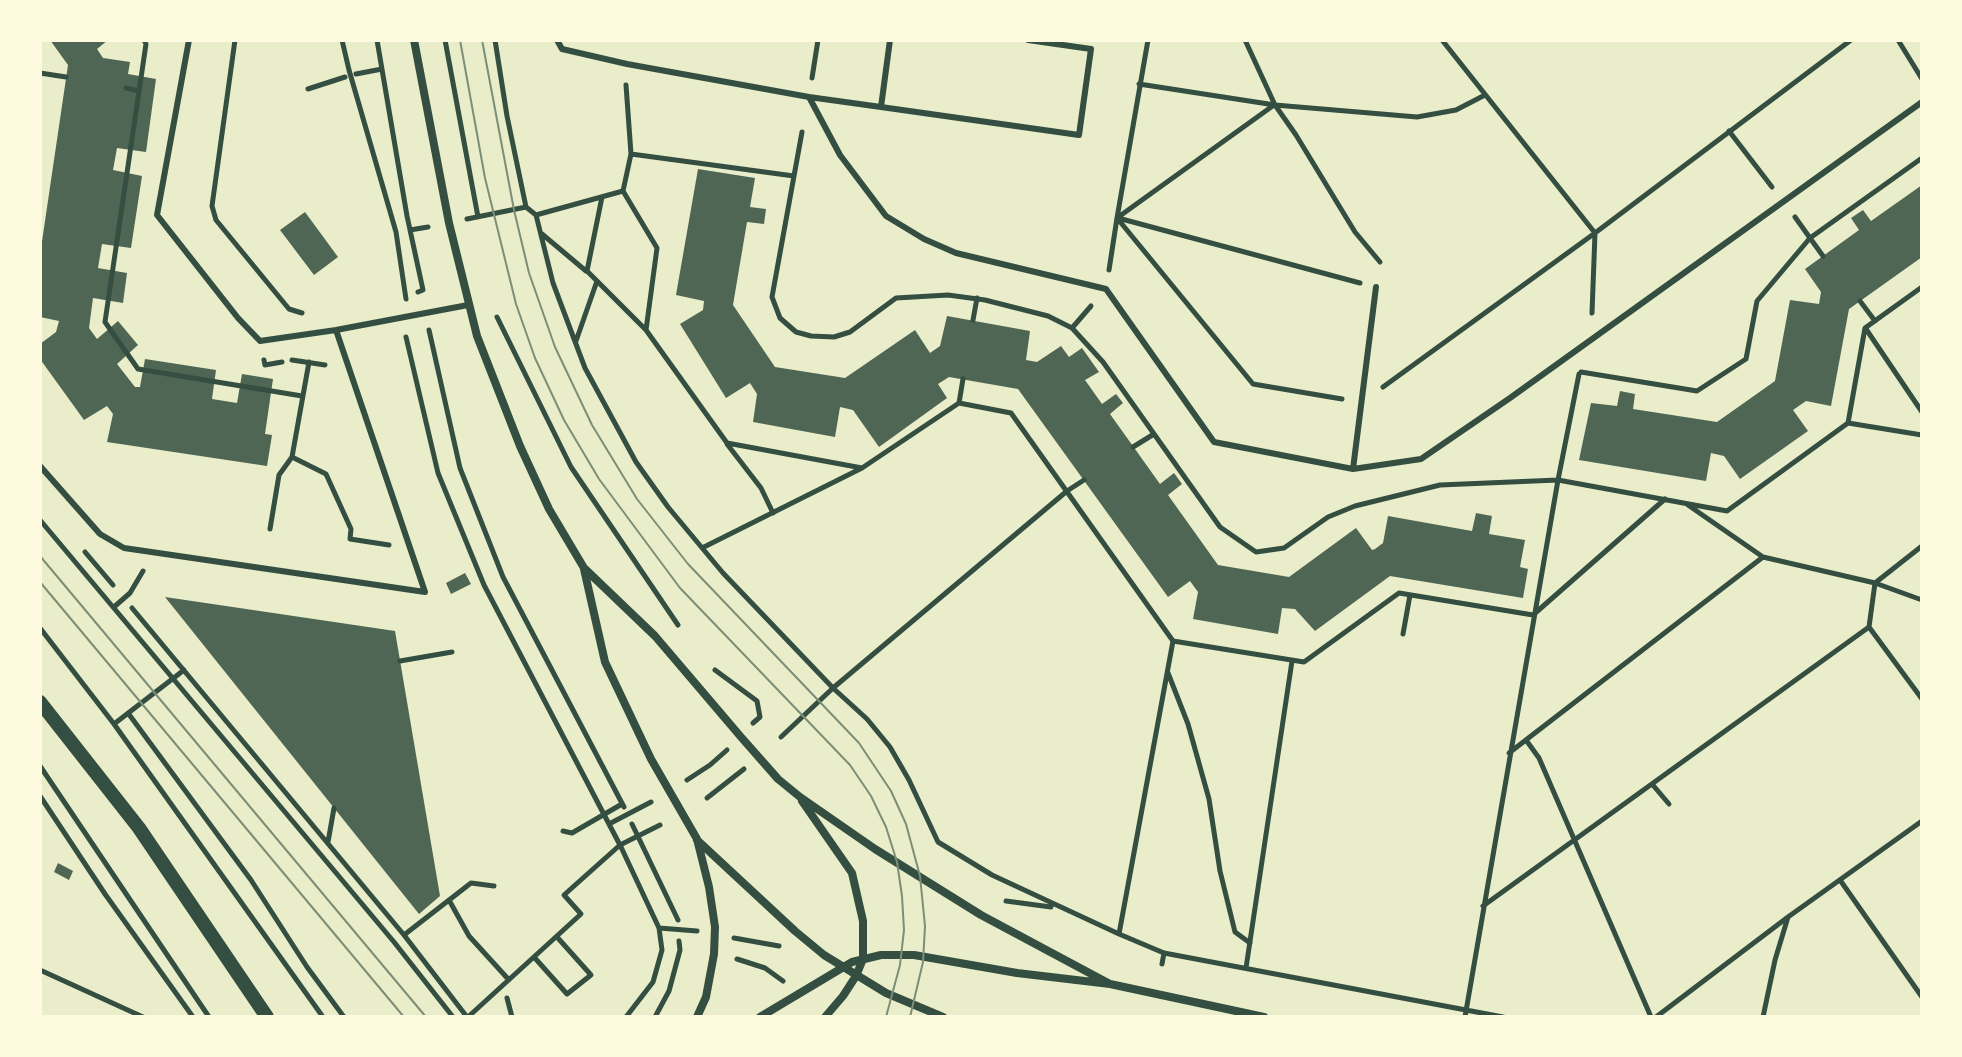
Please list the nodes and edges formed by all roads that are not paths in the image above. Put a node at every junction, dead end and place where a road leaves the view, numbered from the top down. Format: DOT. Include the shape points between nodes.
graph roads {
  1 [pos="189,40"];
  2 [pos="414,40"];
  3 [pos="557,40"];
  4 [pos="890,40"];
  5 [pos="1028,40"];
  6 [pos="809,97"];
  7 [pos="1922,102"];
  8 [pos="881,107"];
  9 [pos="1376,287"];
  10 [pos="468,305"];
  11 [pos="336,330"];
  12 [pos="40,466"];
  13 [pos="1353,469"];
  14 [pos="584,568"];
  15 [pos="40,702"];
  16 [pos="800,797"];
  17 [pos="697,839"];
  18 [pos="863,959"];
  19 [pos="842,968"];
  20 [pos="856,976"];
  21 [pos="1110,984"];
  22 [pos="1225,1014"];
  23 [pos="267,1017"];
  24 [pos="697,1017"];
  25 [pos="760,1017"];
  26 [pos="825,1017"];
  27 [pos="943,1017"];
  28 [pos="1264,1017"];
  1 -- 11 [label="lane" via="157,215 260,341"];
  2 -- 10 [label="street"];
  3 -- 6 [label="lane" via="562,49 627,64"];
  4 -- 8 [label="lane"];
  5 -- 8 [label="lane" via="1091,49 1079,135"];
  6 -- 8 [label="lane"];
  6 -- 13 [label="lane" via="840,155 886,216 956,253 1106,289 1214,442"];
  7 -- 13 [label="lane" via="1421,459"];
  9 -- 13 [label="lane"];
  10 -- 11 [label="lane"];
  10 -- 14 [label="street" via="538,484"];
  11 -- 12 [label="lane" via="425,592 124,548 100,534"];
  14 -- 16 [label="street" via="655,636 778,779"];
  14 -- 17 [label="street" via="605,662"];
  15 -- 23 [label="street" via="139,828"];
  16 -- 18 [label="street" via="852,873 863,921"];
  16 -- 21 [label="street" via="981,915"];
  17 -- 19 [label="street"];
  17 -- 24 [label="street" via="715,927 710,979"];
  18 -- 19 [label="street"];
  18 -- 20 [label="street"];
  18 -- 21 [label="street" via="914,955"];
  19 -- 20 [label="street"];
  19 -- 25 [label="street"];
  20 -- 26 [label="street"];
  20 -- 27 [label="street"];
  21 -- 22 [label="street"];
  22 -- 28 [label="street"];
}
